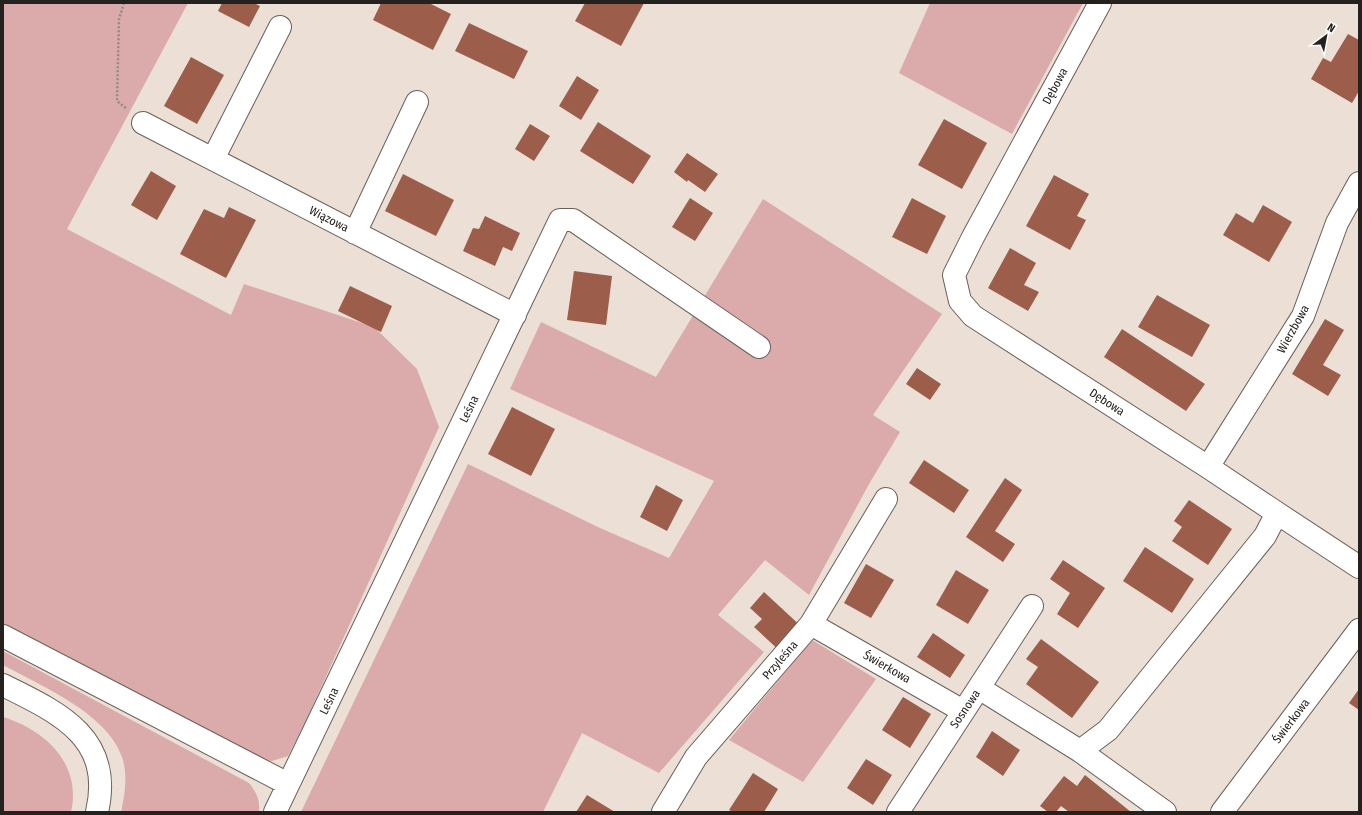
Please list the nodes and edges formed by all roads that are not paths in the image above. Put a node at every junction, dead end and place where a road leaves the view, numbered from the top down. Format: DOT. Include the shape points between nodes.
graph roads {
  1 [pos="1100,3"];
  2 [pos="280,27"];
  3 [pos="417,102"];
  4 [pos="143,123"];
  5 [pos="213,160"];
  6 [pos="1359,183"];
  7 [pos="355,233"];
  8 [pos="515,315"];
  9 [pos="759,347"];
  10 [pos="1208,466"];
  11 [pos="886,499"];
  12 [pos="1278,513"];
  13 [pos="1359,567"];
  14 [pos="1032,606"];
  15 [pos="811,624"];
  16 [pos="1359,630"];
  17 [pos="3,636"];
  18 [pos="3,685"];
  19 [pos="979,688"];
  20 [pos="963,711"];
  21 [pos="1080,751"];
  22 [pos="288,784"];
  23 [pos="97,812"];
  24 [pos="275,812"];
  25 [pos="663,812"];
  26 [pos="898,812"];
  27 [pos="1165,812"];
  28 [pos="1222,812"];
  1 -- 10 [label="main road, Dębowa" via="954,275 960,301 973,316"];
  2 -- 5 [label="main road"];
  3 -- 7 [label="main road"];
  4 -- 5 [label="main road, Wiązowa"];
  5 -- 7 [label="main road, Wiązowa"];
  6 -- 10 [label="main road, Wierzbowa" via="1337,223 1303,316"];
  7 -- 8 [label="main road, Wiązowa"];
  8 -- 9 [label="main road, Leśna" via="560,220 573,220"];
  8 -- 22 [label="main road, Leśna"];
  10 -- 12 [label="main road, Dębowa"];
  11 -- 15 [label="main road, Przyleśna"];
  12 -- 13 [label="main road, Dębowa"];
  12 -- 21 [label="main road" via="1265,536 1157,672 1108,730"];
  14 -- 19 [label="main road, Sosnowa"];
  15 -- 20 [label="main road, Świerkowa"];
  15 -- 25 [label="main road, Przyleśna" via="696,757"];
  16 -- 28 [label="main road, Świerkowa"];
  17 -- 22 [label="main road"];
  18 -- 23 [label="main road" via="62,717 93,750 100,770 101,795"];
  19 -- 20 [label="main road, Sosnowa"];
  19 -- 21 [label="main road"];
  20 -- 26 [label="main road, Sosnowa"];
  21 -- 27 [label="main road"];
  22 -- 24 [label="main road, Leśna"];
}
